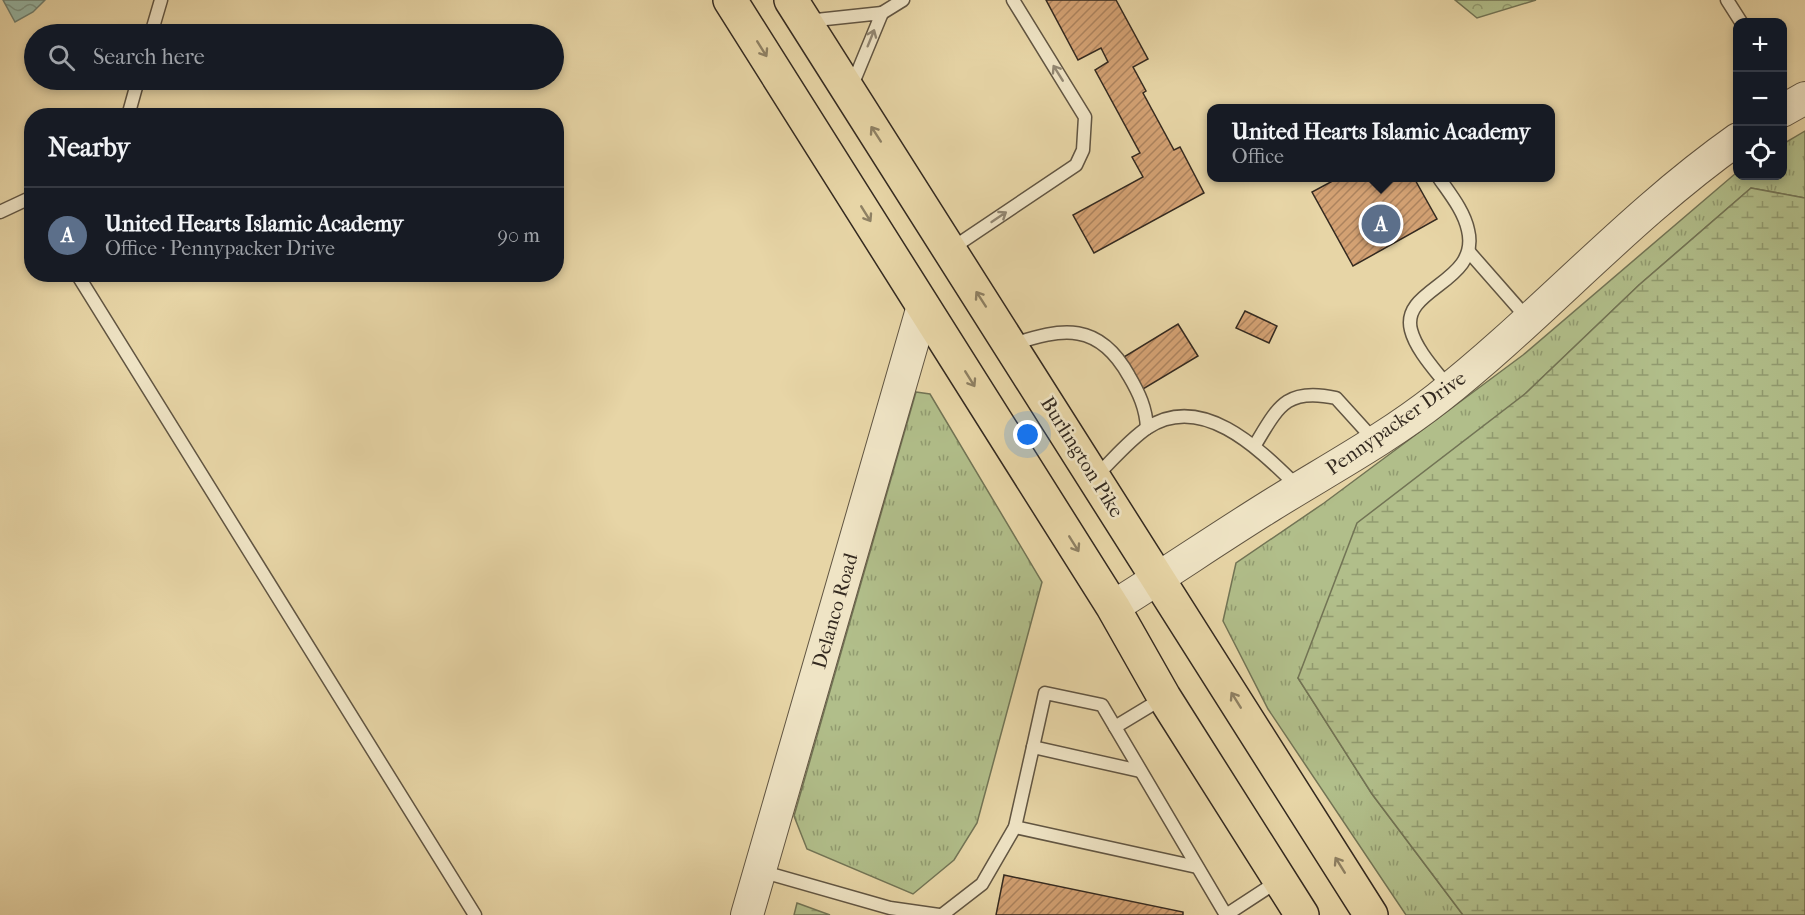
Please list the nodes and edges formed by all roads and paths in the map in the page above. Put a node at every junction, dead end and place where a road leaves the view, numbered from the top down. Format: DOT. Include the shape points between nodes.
graph roads {
  1 [pos="161,0"];
  2 [pos="730,0"];
  3 [pos="903,0"];
  4 [pos="1013,0"];
  5 [pos="1727,0"];
  6 [pos="798,11"];
  7 [pos="882,13"];
  8 [pos="1738,18"];
  9 [pos="154,24"];
  10 [pos="135,90"];
  11 [pos="849,92"];
  12 [pos="130,108"];
  13 [pos="1733,142"];
  14 [pos="1442,182"];
  15 [pos="24,202"];
  16 [pos="0,212"];
  17 [pos="950,249"];
  18 [pos="1470,253"];
  19 [pos="82,282"];
  20 [pos="923,306"];
  21 [pos="1528,319"];
  22 [pos="1011,345"];
  23 [pos="1449,389"];
  24 [pos="1148,428"];
  25 [pos="1375,441"];
  26 [pos="1255,445"];
  27 [pos="1095,477"];
  28 [pos="1300,488"];
  29 [pos="1159,578"];
  30 [pos="1113,607"];
  31 [pos="1164,697"];
  32 [pos="1115,727"];
  33 [pos="1034,747"];
  34 [pos="1140,771"];
  35 [pos="1016,827"];
  36 [pos="1197,867"];
  37 [pos="760,871"];
  38 [pos="1279,880"];
  39 [pos="894,912"];
  40 [pos="475,915"];
  41 [pos="747,915"];
  42 [pos="941,915"];
  43 [pos="1226,915"];
  44 [pos="1302,915"];
  45 [pos="1371,915"];
  1 -- 9 [label="lane"];
  2 -- 20 [label="highway, one-way"];
  3 -- 7 [label="lane"];
  17 -- 4 [label="lane, one-way" via="1076,165 1083,150 1085,117"];
  5 -- 8 [label="lane"];
  6 -- 7 [label="lane"];
  6 -- 11 [label="highway, Burlington Pike"];
  11 -- 7 [label="lane, one-way"];
  10 -- 12 [label="lane"];
  17 -- 11 [label="highway, Burlington Pike, one-way"];
  13 -- 21 [label="street, Pennypacker Drive" via="1656,202"];
  14 -- 18 [label="lane" via="1464,216"];
  15 -- 16 [label="lane"];
  22 -- 17 [label="highway, Burlington Pike, one-way"];
  18 -- 21 [label="lane"];
  18 -- 23 [label="lane" via="1412,310 1410,329"];
  19 -- 40 [label="lane"];
  20 -- 30 [label="highway, one-way"];
  20 -- 37 [label="street, Delanco Road"];
  21 -- 23 [label="street, Pennypacker Drive"];
  22 -- 24 [label="lane" via="1047,333 1072,333 1104,344 1120,359 1136,388"];
  22 -- 27 [label="highway, Burlington Pike"];
  23 -- 25 [label="street, Pennypacker Drive"];
  24 -- 26 [label="lane" via="1191,417 1211,421"];
  24 -- 27 [label="lane"];
  25 -- 26 [label="lane" via="1336,398 1302,396 1281,405"];
  25 -- 28 [label="street, Pennypacker Drive"];
  26 -- 28 [label="lane"];
  27 -- 29 [label="highway, Burlington Pike"];
  28 -- 29 [label="street, Pennypacker Drive"];
  29 -- 30 [label="street, Pennypacker Drive"];
  45 -- 29 [label="highway, Burlington Pike, one-way"];
  30 -- 31 [label="highway"];
  31 -- 32 [label="lane"];
  31 -- 38 [label="highway"];
  32 -- 33 [label="lane" via="1102,705 1046,693"];
  32 -- 34 [label="lane"];
  33 -- 34 [label="lane"];
  33 -- 35 [label="lane"];
  34 -- 36 [label="lane"];
  35 -- 36 [label="lane"];
  35 -- 42 [label="lane" via="982,884"];
  36 -- 43 [label="lane"];
  37 -- 39 [label="lane"];
  37 -- 41 [label="street, Delanco Road"];
  38 -- 43 [label="lane"];
  38 -- 44 [label="highway"];
  39 -- 42 [label="lane"];
}
